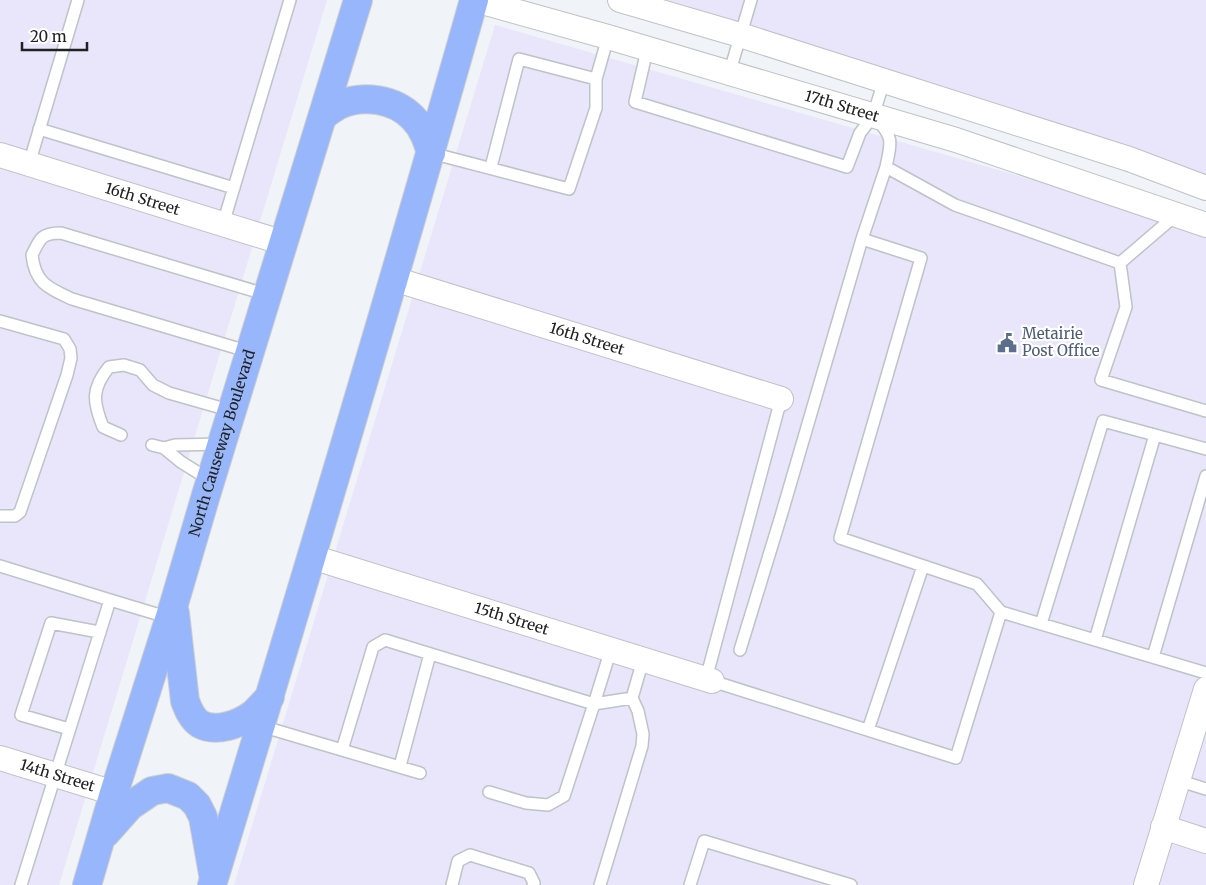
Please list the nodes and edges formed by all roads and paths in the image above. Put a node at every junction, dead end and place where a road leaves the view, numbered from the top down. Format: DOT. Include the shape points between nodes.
graph roads {
  1 [pos="78,0"];
  2 [pos="290,0"];
  3 [pos="358,0"];
  4 [pos="474,0"];
  5 [pos="620,0"];
  6 [pos="751,0"];
  7 [pos="740,35"];
  8 [pos="608,37"];
  9 [pos="647,50"];
  10 [pos="729,74"];
  11 [pos="596,79"];
  12 [pos="884,81"];
  13 [pos="323,116"];
  14 [pos="873,116"];
  15 [pos="39,130"];
  16 [pos="431,153"];
  17 [pos="0,155"];
  18 [pos="28,164"];
  19 [pos="491,167"];
  20 [pos="886,167"];
  21 [pos="234,188"];
  22 [pos="1206,188"];
  23 [pos="1176,215"];
  24 [pos="223,224"];
  25 [pos="1206,225"];
  26 [pos="862,239"];
  27 [pos="284,243"];
  28 [pos="1120,263"];
  29 [pos="394,279"];
  30 [pos="268,295"];
  31 [pos="0,321"];
  32 [pos="250,352"];
  33 [pos="781,400"];
  34 [pos="232,410"];
  35 [pos="1206,411"];
  36 [pos="1155,434"];
  37 [pos="122,435"];
  38 [pos="222,444"];
  39 [pos="152,445"];
  40 [pos="164,448"];
  41 [pos="1206,449"];
  42 [pos="1206,476"];
  43 [pos="210,480"];
  44 [pos="0,516"];
  45 [pos="312,557"];
  46 [pos="0,566"];
  47 [pos="924,566"];
  48 [pos="110,600"];
  49 [pos="172,611"];
  50 [pos="1001,612"];
  51 [pos="1041,624"];
  52 [pos="99,632"];
  53 [pos="1095,640"];
  54 [pos="611,649"];
  55 [pos="740,650"];
  56 [pos="430,654"];
  57 [pos="1152,657"];
  58 [pos="643,660"];
  59 [pos="1206,673"];
  60 [pos="709,680"];
  61 [pos="1206,689"];
  62 [pos="270,696"];
  63 [pos="632,698"];
  64 [pos="594,704"];
  65 [pos="261,726"];
  66 [pos="69,729"];
  67 [pos="868,730"];
  68 [pos="342,750"];
  69 [pos="0,758"];
  70 [pos="400,766"];
  71 [pos="420,773"];
  72 [pos="54,774"];
  73 [pos="1177,780"];
  74 [pos="1206,789"];
  75 [pos="489,792"];
  76 [pos="114,793"];
  77 [pos="1163,827"];
  78 [pos="99,840"];
  79 [pos="1206,841"];
  80 [pos="213,882"];
  81 [pos="21,885"];
  82 [pos="87,885"];
  83 [pos="452,885"];
  84 [pos="533,885"];
  85 [pos="600,885"];
  86 [pos="690,885"];
  87 [pos="851,885"];
  88 [pos="1146,885"];
  1 -- 15 [label="lane"];
  2 -- 21 [label="lane"];
  3 -- 13 [label="highway, North Causeway Boulevard"];
  4 -- 8 [label="street, 17th Street"];
  4 -- 16 [label="highway"];
  5 -- 7 [label="street"];
  6 -- 7 [label="lane"];
  7 -- 10 [label="lane"];
  7 -- 12 [label="street"];
  8 -- 9 [label="street, 17th Street"];
  8 -- 11 [label="lane"];
  9 -- 10 [label="street, 17th Street"];
  9 -- 14 [label="lane" via="635,102 847,167 860,133"];
  10 -- 14 [label="street, 17th Street"];
  11 -- 19 [label="lane" via="519,59"];
  11 -- 19 [label="lane" via="596,108 569,189"];
  12 -- 14 [label="lane"];
  12 -- 22 [label="street" via="1129,159"];
  13 -- 16 [label="highway" via="339,105 358,99 378,100 397,106 413,118"];
  13 -- 27 [label="highway, North Causeway Boulevard"];
  14 -- 20 [label="lane" via="888,133 890,145"];
  14 -- 23 [label="street, 17th Street" via="956,140"];
  15 -- 18 [label="lane"];
  15 -- 21 [label="lane"];
  16 -- 19 [label="lane"];
  16 -- 29 [label="highway"];
  17 -- 18 [label="street, 16th Street"];
  18 -- 24 [label="street, 16th Street"];
  20 -- 26 [label="lane"];
  20 -- 28 [label="lane" via="955,205"];
  21 -- 24 [label="lane"];
  23 -- 25 [label="street, 17th Street"];
  23 -- 28 [label="lane"];
  24 -- 27 [label="street, 16th Street"];
  26 -- 47 [label="lane" via="920,258 840,538"];
  26 -- 55 [label="lane"];
  27 -- 30 [label="highway, North Causeway Boulevard"];
  28 -- 35 [label="lane" via="1126,306 1101,380"];
  29 -- 33 [label="street, 16th Street"];
  29 -- 45 [label="highway"];
  30 -- 32 [label="highway, North Causeway Boulevard"];
  30 -- 32 [label="lane" via="61,233 49,233 41,238 32,255 36,275 46,286 60,293"];
  31 -- 44 [label="lane" via="64,339 71,358 20,512 15,516"];
  32 -- 34 [label="highway, North Causeway Boulevard"];
  33 -- 60 [label="lane"];
  34 -- 37 [label="lane" via="169,393 153,385 140,370 124,365 108,367 96,391 96,407 103,426"];
  34 -- 38 [label="highway, North Causeway Boulevard"];
  36 -- 41 [label="lane"];
  36 -- 51 [label="lane" via="1102,420"];
  36 -- 53 [label="lane"];
  38 -- 40 [label="lane"];
  38 -- 43 [label="highway, North Causeway Boulevard"];
  39 -- 40 [label="lane"];
  40 -- 43 [label="lane"];
  42 -- 57 [label="lane"];
  43 -- 49 [label="highway, North Causeway Boulevard"];
  45 -- 54 [label="street, 15th Street"];
  45 -- 62 [label="highway"];
  46 -- 48 [label="lane"];
  47 -- 50 [label="lane" via="977,584"];
  47 -- 67 [label="lane"];
  48 -- 49 [label="lane"];
  48 -- 52 [label="lane"];
  49 -- 62 [label="highway" via="185,701 200,724 214,728 232,725 253,714"];
  49 -- 76 [label="highway, North Causeway Boulevard"];
  50 -- 51 [label="lane"];
  50 -- 67 [label="lane" via="956,758"];
  51 -- 53 [label="lane"];
  52 -- 66 [label="lane"];
  52 -- 66 [label="lane" via="52,623 21,716"];
  53 -- 57 [label="lane"];
  54 -- 58 [label="street, 15th Street"];
  54 -- 64 [label="lane"];
  56 -- 64 [label="lane"];
  56 -- 68 [label="lane" via="385,640 373,647"];
  56 -- 70 [label="lane"];
  57 -- 59 [label="lane"];
  58 -- 60 [label="street, 15th Street"];
  58 -- 63 [label="lane"];
  60 -- 67 [label="lane"];
  61 -- 73 [label="street"];
  62 -- 65 [label="highway"];
  63 -- 64 [label="lane"];
  63 -- 85 [label="lane" via="643,734 642,746"];
  64 -- 75 [label="lane" via="564,796 548,805 526,803"];
  65 -- 68 [label="lane"];
  65 -- 80 [label="highway"];
  66 -- 72 [label="lane"];
  68 -- 70 [label="lane"];
  69 -- 72 [label="street, 14th Street"];
  70 -- 71 [label="lane"];
  72 -- 76 [label="street, 14th Street"];
  72 -- 81 [label="lane"];
  73 -- 74 [label="lane"];
  73 -- 77 [label="street"];
  76 -- 78 [label="highway, North Causeway Boulevard"];
  77 -- 79 [label="street"];
  77 -- 88 [label="street"];
  78 -- 80 [label="highway" via="130,806 152,791 168,788 188,796 197,804"];
  78 -- 82 [label="highway, North Causeway Boulevard"];
  83 -- 84 [label="lane" via="458,861 470,855 528,872"];
  86 -- 87 [label="lane" via="704,841"];
}
